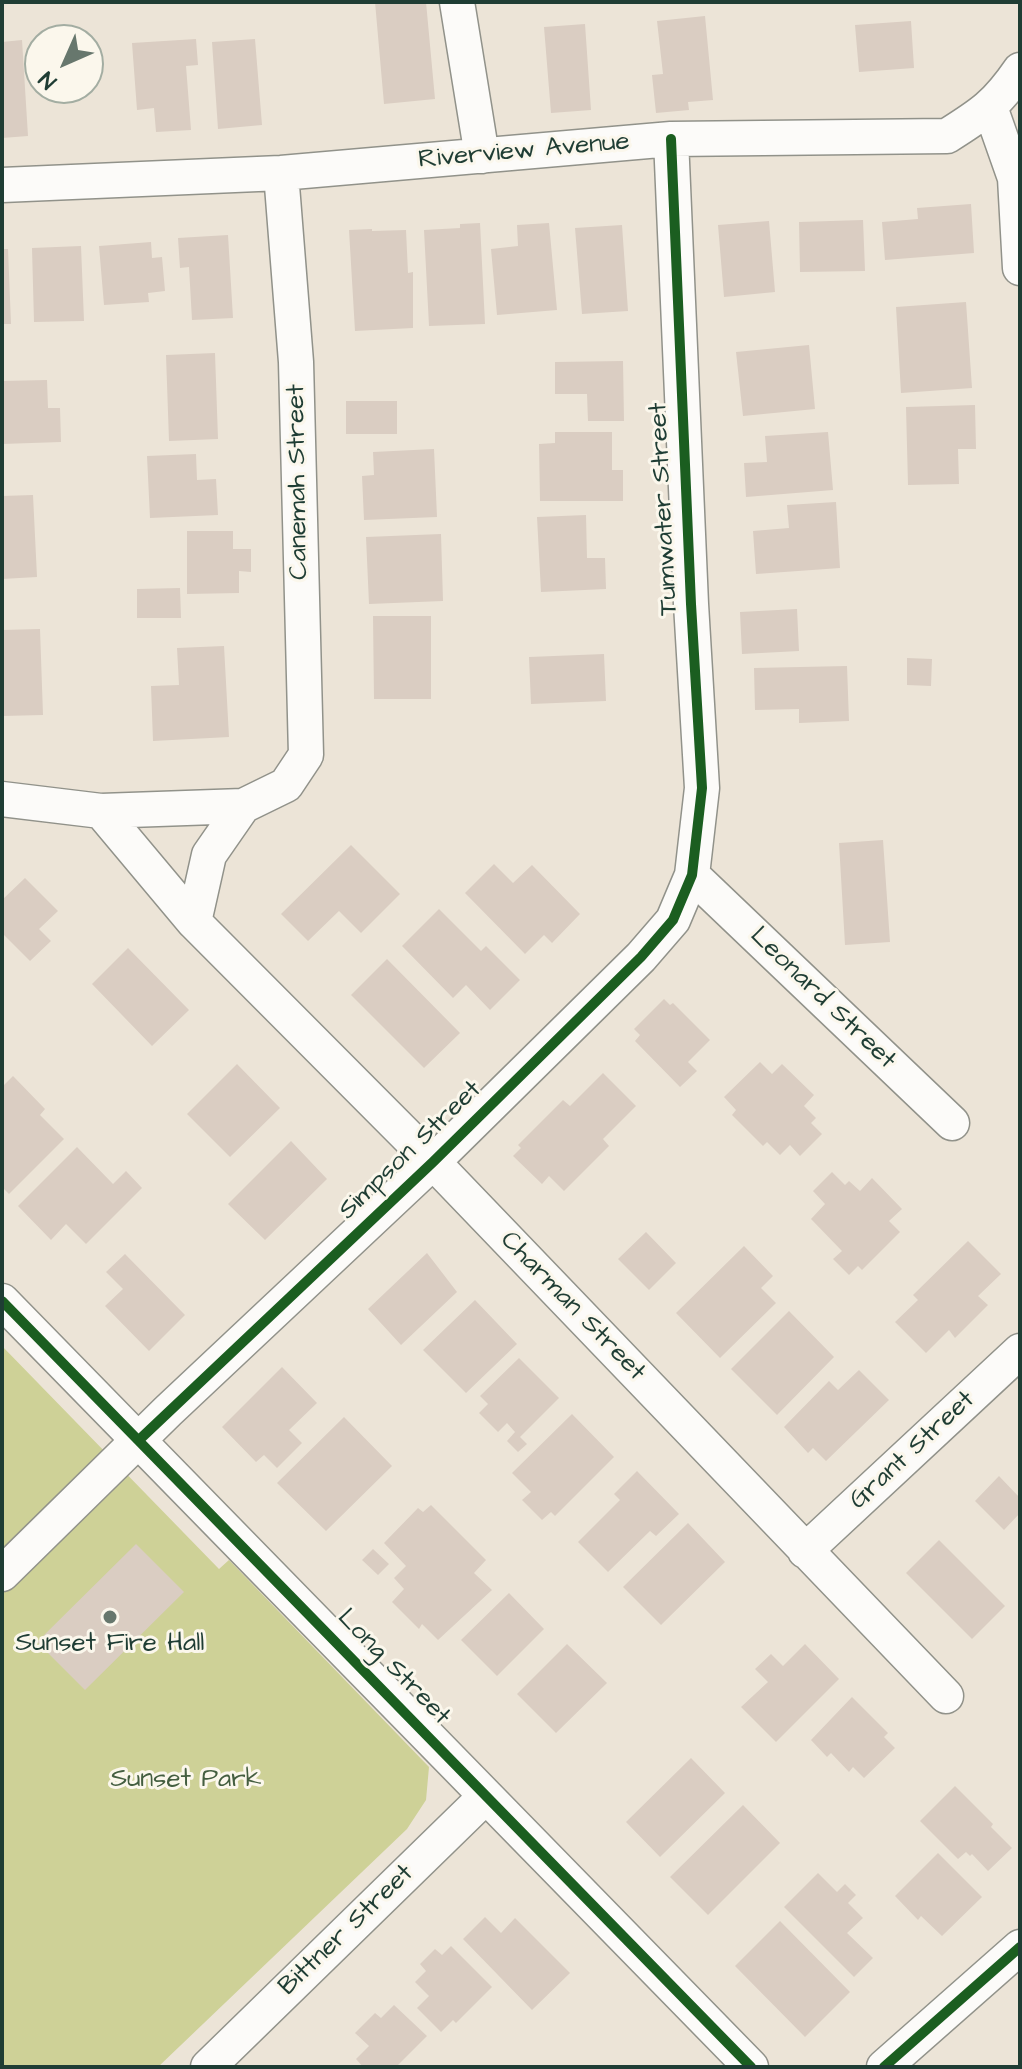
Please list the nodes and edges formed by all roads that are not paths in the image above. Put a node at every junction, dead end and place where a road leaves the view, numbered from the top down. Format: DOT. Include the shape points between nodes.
graph roads {
  1 [pos="457,2"];
  2 [pos="1020,70"];
  3 [pos="990,107"];
  4 [pos="671,139"];
  5 [pos="482,156"];
  6 [pos="281,173"];
  7 [pos="2,185"];
  8 [pos="1020,268"];
  9 [pos="2,799"];
  10 [pos="243,806"];
  11 [pos="101,811"];
  12 [pos="692,875"];
  13 [pos="194,922"];
  14 [pos="952,1123"];
  15 [pos="433,1162"];
  16 [pos="2,1301"];
  17 [pos="1020,1351"];
  18 [pos="139,1440"];
  19 [pos="805,1551"];
  20 [pos="2,1574"];
  21 [pos="946,1696"];
  22 [pos="486,1796"];
  23 [pos="1020,1947"];
  24 [pos="208,2067"];
  25 [pos="751,2067"];
  26 [pos="884,2067"];
  1 -- 5 [label="street"];
  2 -- 3 [label="street, Riverview Avenue"];
  3 -- 4 [label="street, Riverview Avenue" via="947,136"];
  3 -- 8 [label="street" via="1015,178"];
  4 -- 5 [label="street, Riverview Avenue"];
  4 -- 12 [label="street, Tumwater Street" via="702,788"];
  5 -- 6 [label="street, Riverview Avenue"];
  6 -- 7 [label="street, Riverview Avenue"];
  6 -- 10 [label="street, Canemah Street" via="296,362 306,755 286,785"];
  9 -- 11 [label="street"];
  10 -- 11 [label="street"];
  10 -- 13 [label="street" via="209,855"];
  11 -- 13 [label="street, Charman Street"];
  12 -- 14 [label="street, Leonard Street"];
  12 -- 15 [label="street, Simpson Street" via="673,920 641,957"];
  13 -- 15 [label="street, Charman Street"];
  15 -- 18 [label="street, Simpson Street"];
  15 -- 19 [label="street, Charman Street"];
  16 -- 18 [label="street, Long Street"];
  17 -- 19 [label="street, Grant Street"];
  18 -- 20 [label="street, Simpson Street"];
  18 -- 22 [label="street, Long Street"];
  19 -- 21 [label="street, Charman Street"];
  22 -- 24 [label="street, Bittner Street"];
  22 -- 25 [label="street, Long Street"];
  23 -- 26 [label="street"];
}
